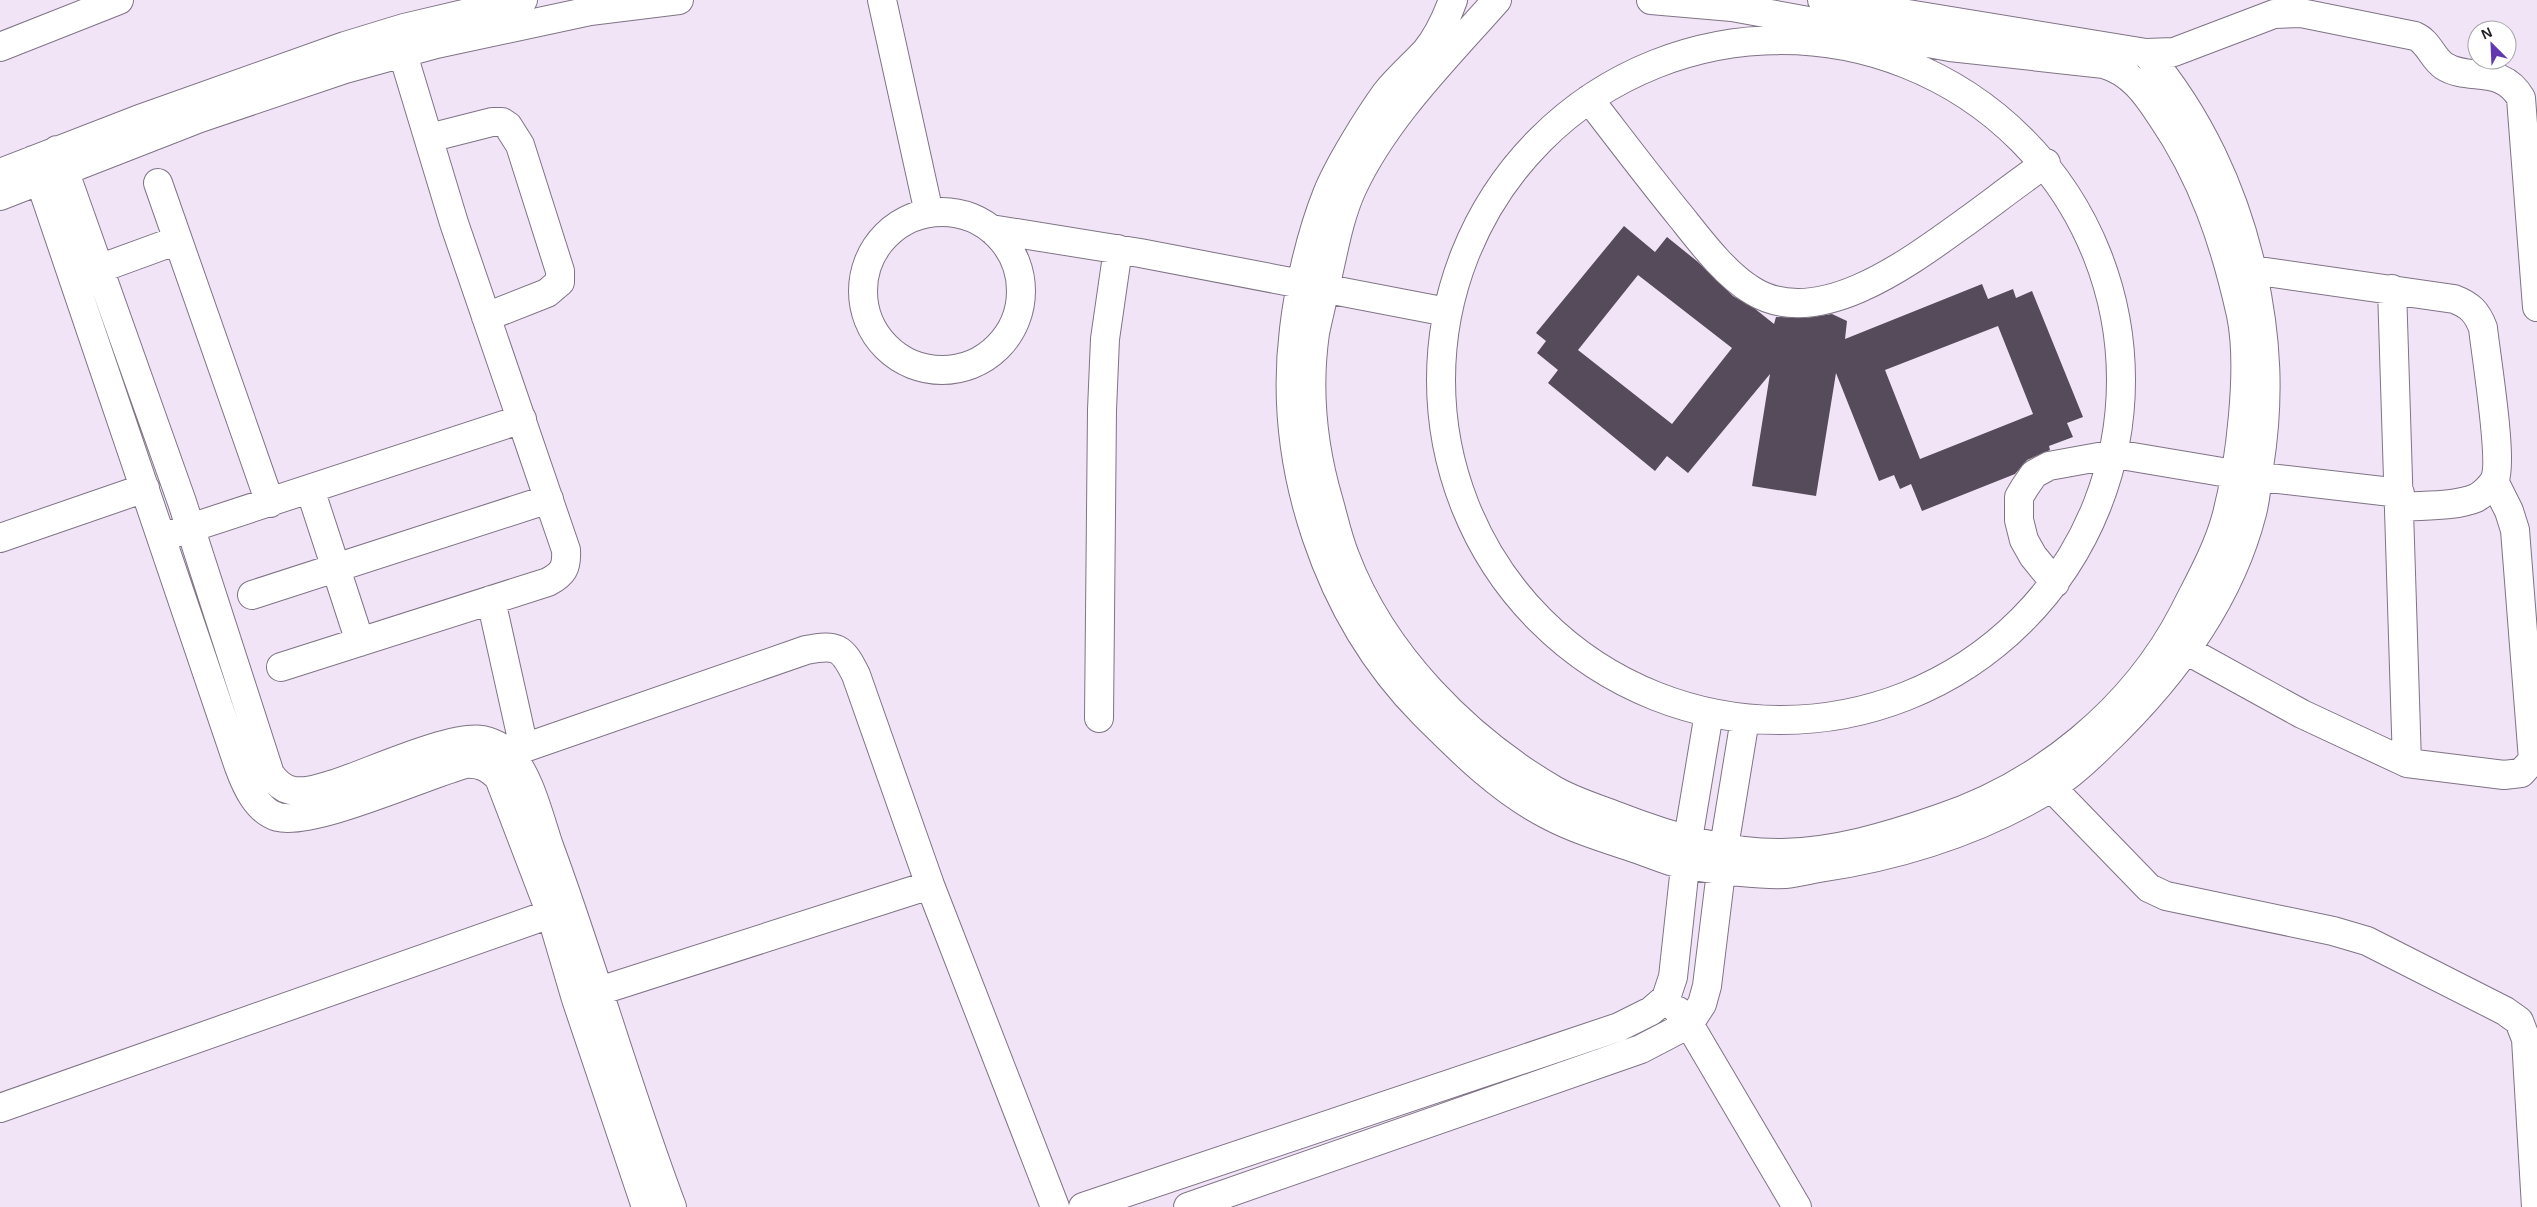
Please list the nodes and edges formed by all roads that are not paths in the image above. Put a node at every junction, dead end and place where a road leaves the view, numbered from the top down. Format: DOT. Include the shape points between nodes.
graph roads {
  1 [pos="119,0"];
  2 [pos="523,0"];
  3 [pos="679,0"];
  4 [pos="882,0"];
  5 [pos="1453,0"];
  6 [pos="1497,0"];
  7 [pos="1651,0"];
  8 [pos="1835,14"];
  9 [pos="399,42"];
  10 [pos="0,47"];
  11 [pos="2146,53"];
  12 [pos="1589,99"];
  13 [pos="428,138"];
  14 [pos="2046,163"];
  15 [pos="49,165"];
  16 [pos="0,174"];
  17 [pos="158,183"];
  18 [pos="0,196"];
  19 [pos="929,213"];
  20 [pos="991,229"];
  21 [pos="178,240"];
  22 [pos="1118,249"];
  23 [pos="99,269"];
  24 [pos="2252,270"];
  25 [pos="74,278"];
  26 [pos="1314,288"];
  27 [pos="2392,289"];
  28 [pos="2537,307"];
  29 [pos="1447,312"];
  30 [pos="486,317"];
  31 [pos="522,419"];
  32 [pos="2115,454"];
  33 [pos="2246,476"];
  34 [pos="2494,480"];
  35 [pos="145,488"];
  36 [pos="310,489"];
  37 [pos="549,499"];
  38 [pos="2400,500"];
  39 [pos="270,503"];
  40 [pos="190,528"];
  41 [pos="0,538"];
  42 [pos="161,538"];
  43 [pos="336,568"];
  44 [pos="2055,583"];
  45 [pos="252,595"];
  46 [pos="491,600"];
  47 [pos="360,642"];
  48 [pos="2186,650"];
  49 [pos="281,667"];
  50 [pos="1709,713"];
  51 [pos="1099,718"];
  52 [pos="1745,718"];
  53 [pos="508,757"];
  54 [pos="2407,763"];
  55 [pos="2052,788"];
  56 [pos="288,790"];
  57 [pos="278,817"];
  58 [pos="1688,839"];
  59 [pos="1723,858"];
  60 [pos="1687,866"];
  61 [pos="930,885"];
  62 [pos="561,910"];
  63 [pos="599,991"];
  64 [pos="1666,998"];
  65 [pos="1690,1024"];
  66 [pos="0,1108"];
  67 [pos="646,1207"];
  68 [pos="672,1207"];
  69 [pos="1055,1207"];
  70 [pos="1083,1207"];
  71 [pos="1188,1207"];
  72 [pos="1797,1207"];
  73 [pos="2536,1207"];
  1 -- 10 [label="street"];
  2 -- 9 [label="street"];
  3 -- 9 [label="street"];
  4 -- 19 [label="street"];
  5 -- 26 [label="street" via="1444,24 1428,48 1388,91 1328,191"];
  6 -- 26 [label="street" via="1387,130 1357,180"];
  7 -- 8 [label="street"];
  8 -- 11 [label="street"];
  8 -- 12 [label="street" via="1748,41 1665,60"];
  8 -- 14 [label="street" via="1913,65 1986,106"];
  8 -- 33 [label="street" via="1950,47 2104,64 2119,68 2142,88 2195,171 2225,249 2243,326"];
  9 -- 13 [label="street"];
  9 -- 15 [label="street" via="336,49"];
  11 -- 24 [label="street" via="2171,82 2222,176 2243,232"];
  11 -- 28 [label="street" via="2174,52 2261,18 2301,12 2415,36 2424,40 2444,66 2508,82 2520,98 2524,124"];
  12 -- 14 [label="street" via="1707,250 1753,292 1795,302 1816,302 1881,280"];
  12 -- 29 [label="street" via="1548,132 1512,170 1483,214 1461,262"];
  13 -- 30 [label="street"];
  13 -- 30 [label="street" via="502,122 520,145 560,271 560,282 548,293"];
  14 -- 32 [label="street" via="2088,228 2114,300 2123,377"];
  15 -- 16 [label="street"];
  15 -- 18 [label="street"];
  15 -- 23 [label="street"];
  15 -- 25 [label="street"];
  17 -- 21 [label="street"];
  19 -- 20 [label="street" via="953,212 976,219"];
  19 -- 20 [label="street" via="906,220 887,234 872,252 863,277 863,303 871,328 886,348 908,363 933,370 959,368 983,359 1003,342 1016,319 1021,296 1019,273 1010,250"];
  20 -- 22 [label="street"];
  21 -- 23 [label="street"];
  21 -- 39 [label="street"];
  22 -- 26 [label="street"];
  22 -- 51 [label="street" via="1106,338 1102,410"];
  23 -- 25 [label="street"];
  23 -- 40 [label="street"];
  24 -- 27 [label="street"];
  24 -- 33 [label="street" via="2267,367 2264,433"];
  25 -- 35 [label="street"];
  26 -- 29 [label="street"];
  26 -- 58 [label="street" via="1314,440 1325,490 1345,557 1371,610 1405,661 1450,710 1500,754 1559,793 1646,827"];
  26 -- 60 [label="street" via="1294,330 1291,397 1298,475 1315,536 1338,589 1369,645 1402,691 1500,784 1547,815"];
  27 -- 34 [label="street" via="2454,298 2477,313 2484,328 2495,434 2497,467"];
  27 -- 38 [label="street"];
  29 -- 50 [label="street" via="1440,401 1456,487 1495,567 1552,634 1625,683"];
  30 -- 31 [label="street"];
  31 -- 36 [label="street"];
  31 -- 37 [label="street"];
  32 -- 33 [label="street"];
  32 -- 44 [label="street" via="2101,499 2085,534"];
  32 -- 44 [label="street" via="2049,466 2034,474 2019,498 2019,520 2024,540"];
  33 -- 38 [label="street"];
  33 -- 48 [label="street" via="2252,513 2230,575"];
  33 -- 59 [label="street" via="2178,623 2153,662 2117,706 2071,748 2040,770 1968,809 1877,838 1827,848 1785,853 1748,852"];
  34 -- 38 [label="street" via="2476,497 2458,502"];
  34 -- 54 [label="street" via="2515,530 2533,760 2522,773 2504,775"];
  35 -- 41 [label="street"];
  35 -- 42 [label="street"];
  36 -- 39 [label="street"];
  36 -- 43 [label="street"];
  37 -- 43 [label="street"];
  37 -- 46 [label="street" via="566,550 565,570 548,582"];
  38 -- 54 [label="street"];
  39 -- 40 [label="street"];
  40 -- 42 [label="street"];
  40 -- 56 [label="street" via="264,760 277,783"];
  42 -- 57 [label="street" via="244,782 253,797"];
  43 -- 45 [label="street"];
  43 -- 47 [label="street"];
  44 -- 52 [label="street" via="2006,635 1949,676 1884,704 1824,717"];
  46 -- 47 [label="street"];
  46 -- 53 [label="street"];
  47 -- 49 [label="street"];
  48 -- 54 [label="street" via="2302,714"];
  48 -- 55 [label="street" via="2134,715"];
  50 -- 52 [label="street"];
  50 -- 58 [label="street"];
  52 -- 59 [label="street"];
  53 -- 56 [label="street" via="498,746 482,740 464,740 319,788 302,792"];
  53 -- 57 [label="street" via="465,764 329,811 299,818"];
  53 -- 61 [label="street" via="806,650 824,646 837,648 848,658 856,675"];
  53 -- 62 [label="street" via="499,778"];
  55 -- 59 [label="street" via="1972,827 1865,861 1784,874"];
  55 -- 73 [label="street" via="2149,888 2166,896 2367,941 2519,1021 2526,1039"];
  56 -- 57 [label="street"];
  58 -- 59 [label="street"];
  58 -- 60 [label="street"];
  59 -- 60 [label="street"];
  59 -- 65 [label="street" via="1707,986 1702,1004"];
  60 -- 64 [label="street" via="1673,977"];
  61 -- 63 [label="street"];
  61 -- 69 [label="street"];
  62 -- 63 [label="street"];
  62 -- 66 [label="street"];
  62 -- 67 [label="street" via="570,981"];
  63 -- 68 [label="street"];
  64 -- 65 [label="street"];
  64 -- 70 [label="street" via="1652,1010 1619,1027"];
  65 -- 71 [label="street" via="1641,1049 1571,1075"];
  65 -- 72 [label="street"];
}
